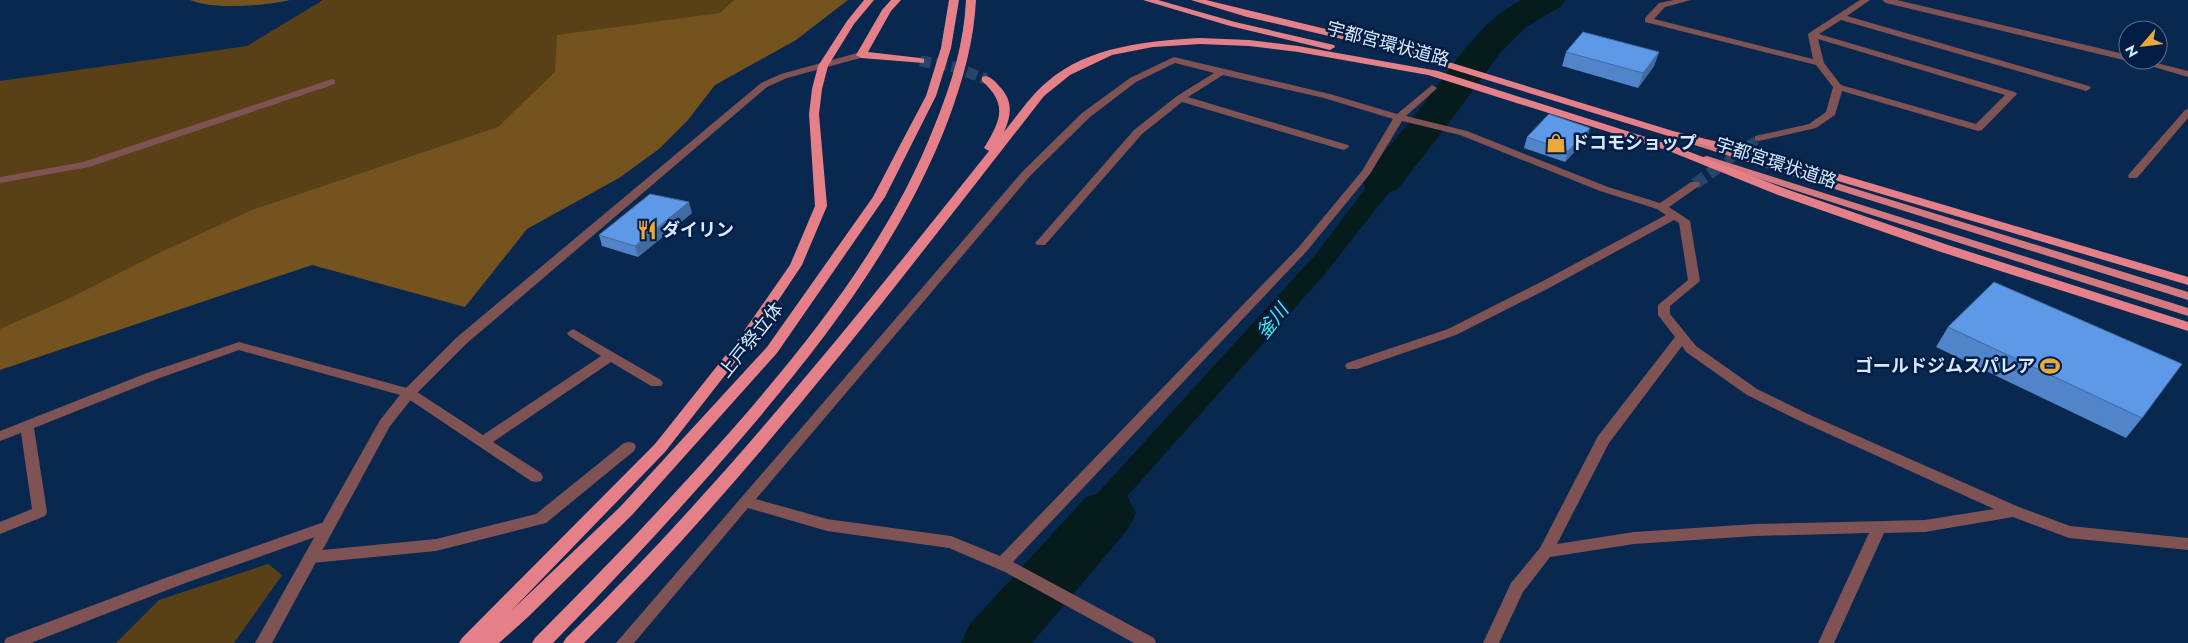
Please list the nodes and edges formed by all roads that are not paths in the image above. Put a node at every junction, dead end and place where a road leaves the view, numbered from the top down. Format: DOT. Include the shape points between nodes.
graph roads {
  1 [pos="869,0"];
  2 [pos="896,0"];
  3 [pos="954,0"];
  4 [pos="971,0"];
  5 [pos="1148,0"];
  6 [pos="1196,0"];
  7 [pos="1687,0"];
  8 [pos="1866,0"];
  9 [pos="1886,0"];
  10 [pos="1841,17"];
  11 [pos="1812,35"];
  12 [pos="861,55"];
  13 [pos="2118,56"];
  14 [pos="920,61"];
  15 [pos="1819,63"];
  16 [pos="823,66"];
  17 [pos="2168,69"];
  18 [pos="1222,72"];
  19 [pos="1434,73"];
  20 [pos="2188,74"];
  21 [pos="986,79"];
  22 [pos="332,82"];
  23 [pos="1838,86"];
  24 [pos="1432,88"];
  25 [pos="2086,88"];
  26 [pos="1180,98"];
  27 [pos="1532,104"];
  28 [pos="2188,112"];
  29 [pos="1399,117"];
  30 [pos="1669,133"];
  31 [pos="1760,138"];
  32 [pos="1344,147"];
  33 [pos="1673,149"];
  34 [pos="2133,176"];
  35 [pos="0,180"];
  36 [pos="1695,184"];
  37 [pos="966,190"];
  38 [pos="1661,207"];
  39 [pos="1674,215"];
  40 [pos="1041,243"];
  41 [pos="2188,281"];
  42 [pos="2188,296"];
  43 [pos="2188,312"];
  44 [pos="2188,327"];
  45 [pos="573,333"];
  46 [pos="1681,338"];
  47 [pos="610,356"];
  48 [pos="1352,366"];
  49 [pos="656,383"];
  50 [pos="409,393"];
  51 [pos="27,427"];
  52 [pos="0,436"];
  53 [pos="483,442"];
  54 [pos="629,447"];
  55 [pos="536,477"];
  56 [pos="745,502"];
  57 [pos="2014,511"];
  58 [pos="327,527"];
  59 [pos="1879,527"];
  60 [pos="0,528"];
  61 [pos="2188,544"];
  62 [pos="1545,552"];
  63 [pos="312,558"];
  64 [pos="1007,566"];
  65 [pos="12,643"];
  66 [pos="263,643"];
  67 [pos="468,643"];
  68 [pos="486,643"];
  69 [pos="541,643"];
  70 [pos="572,643"];
  71 [pos="624,643"];
  72 [pos="1148,643"];
  73 [pos="1491,643"];
  74 [pos="1826,643"];
  1 -- 16 [label="highway"];
  2 -- 12 [label="highway"];
  3 -- 68 [label="highway, 上戸祭立体" via="946,48 931,96 879,197 772,350 626,511"];
  4 -- 69 [label="highway" via="964,57 927,160 893,226 857,282 800,360 709,467 606,579"];
  5 -- 19 [label="highway, 宇都宮環状道路" via="1216,20"];
  6 -- 30 [label="highway, 宇都宮環状道路" via="1442,62"];
  7 -- 15 [label="street" via="1662,5 1648,20"];
  8 -- 10 [label="street"];
  9 -- 13 [label="street"];
  10 -- 11 [label="street"];
  10 -- 25 [label="street"];
  11 -- 15 [label="street"];
  11 -- 23 [label="street" via="2012,94 1978,128"];
  12 -- 14 [label="highway"];
  12 -- 16 [label="street"];
  15 -- 23 [label="street"];
  16 -- 50 [label="street" via="784,76 752,94 461,341"];
  16 -- 67 [label="highway" via="814,114 821,206 796,265 742,344 660,448"];
  17 -- 20 [label="street"];
  18 -- 26 [label="street"];
  18 -- 29 [label="street" via="1327,96"];
  18 -- 56 [label="street" via="1174,60 1133,80 1086,115 1026,174"];
  19 -- 27 [label="highway, 宇都宮環状道路"];
  19 -- 37 [label="highway" via="1247,44 1154,44 1110,53 1069,70 1040,94"];
  21 -- 37 [label="highway" via="1004,100 1004,114 997,135"];
  22 -- 35 [label="street" via="85,165"];
  23 -- 31 [label="street" via="1831,113 1812,126"];
  24 -- 29 [label="street"];
  26 -- 32 [label="street"];
  26 -- 40 [label="street" via="1138,132"];
  27 -- 33 [label="highway, 宇都宮環状道路"];
  28 -- 34 [label="street"];
  29 -- 38 [label="street" via="1463,133 1604,189"];
  29 -- 64 [label="street" via="1366,172 1302,250"];
  30 -- 41 [label="highway" via="1788,162"];
  30 -- 42 [label="main road, 宇都宮環状道路"];
  33 -- 43 [label="main road, 宇都宮環状道路"];
  33 -- 44 [label="highway" via="1782,192 1943,248"];
  36 -- 38 [label="street"];
  37 -- 70 [label="highway" via="732,475"];
  38 -- 39 [label="street"];
  39 -- 46 [label="street" via="1684,221 1694,281 1664,305 1664,315"];
  39 -- 48 [label="street" via="1452,332"];
  45 -- 47 [label="street"];
  46 -- 57 [label="street" via="1691,350 1752,392"];
  46 -- 62 [label="street" via="1603,440"];
  47 -- 49 [label="street"];
  47 -- 53 [label="street"];
  50 -- 51 [label="street" via="239,346 152,376"];
  50 -- 53 [label="street"];
  50 -- 58 [label="street" via="385,423"];
  51 -- 52 [label="street"];
  51 -- 60 [label="street" via="40,512"];
  53 -- 55 [label="street"];
  54 -- 63 [label="street" via="541,519 436,546"];
  56 -- 64 [label="street" via="827,525 951,542"];
  56 -- 71 [label="street"];
  57 -- 59 [label="street" via="1925,526"];
  57 -- 61 [label="street" via="2069,532"];
  58 -- 63 [label="street"];
  58 -- 65 [label="street"];
  59 -- 62 [label="street" via="1755,530 1634,538"];
  59 -- 74 [label="street"];
  62 -- 73 [label="street" via="1517,588"];
  63 -- 66 [label="street"];
  64 -- 72 [label="street"];
}
